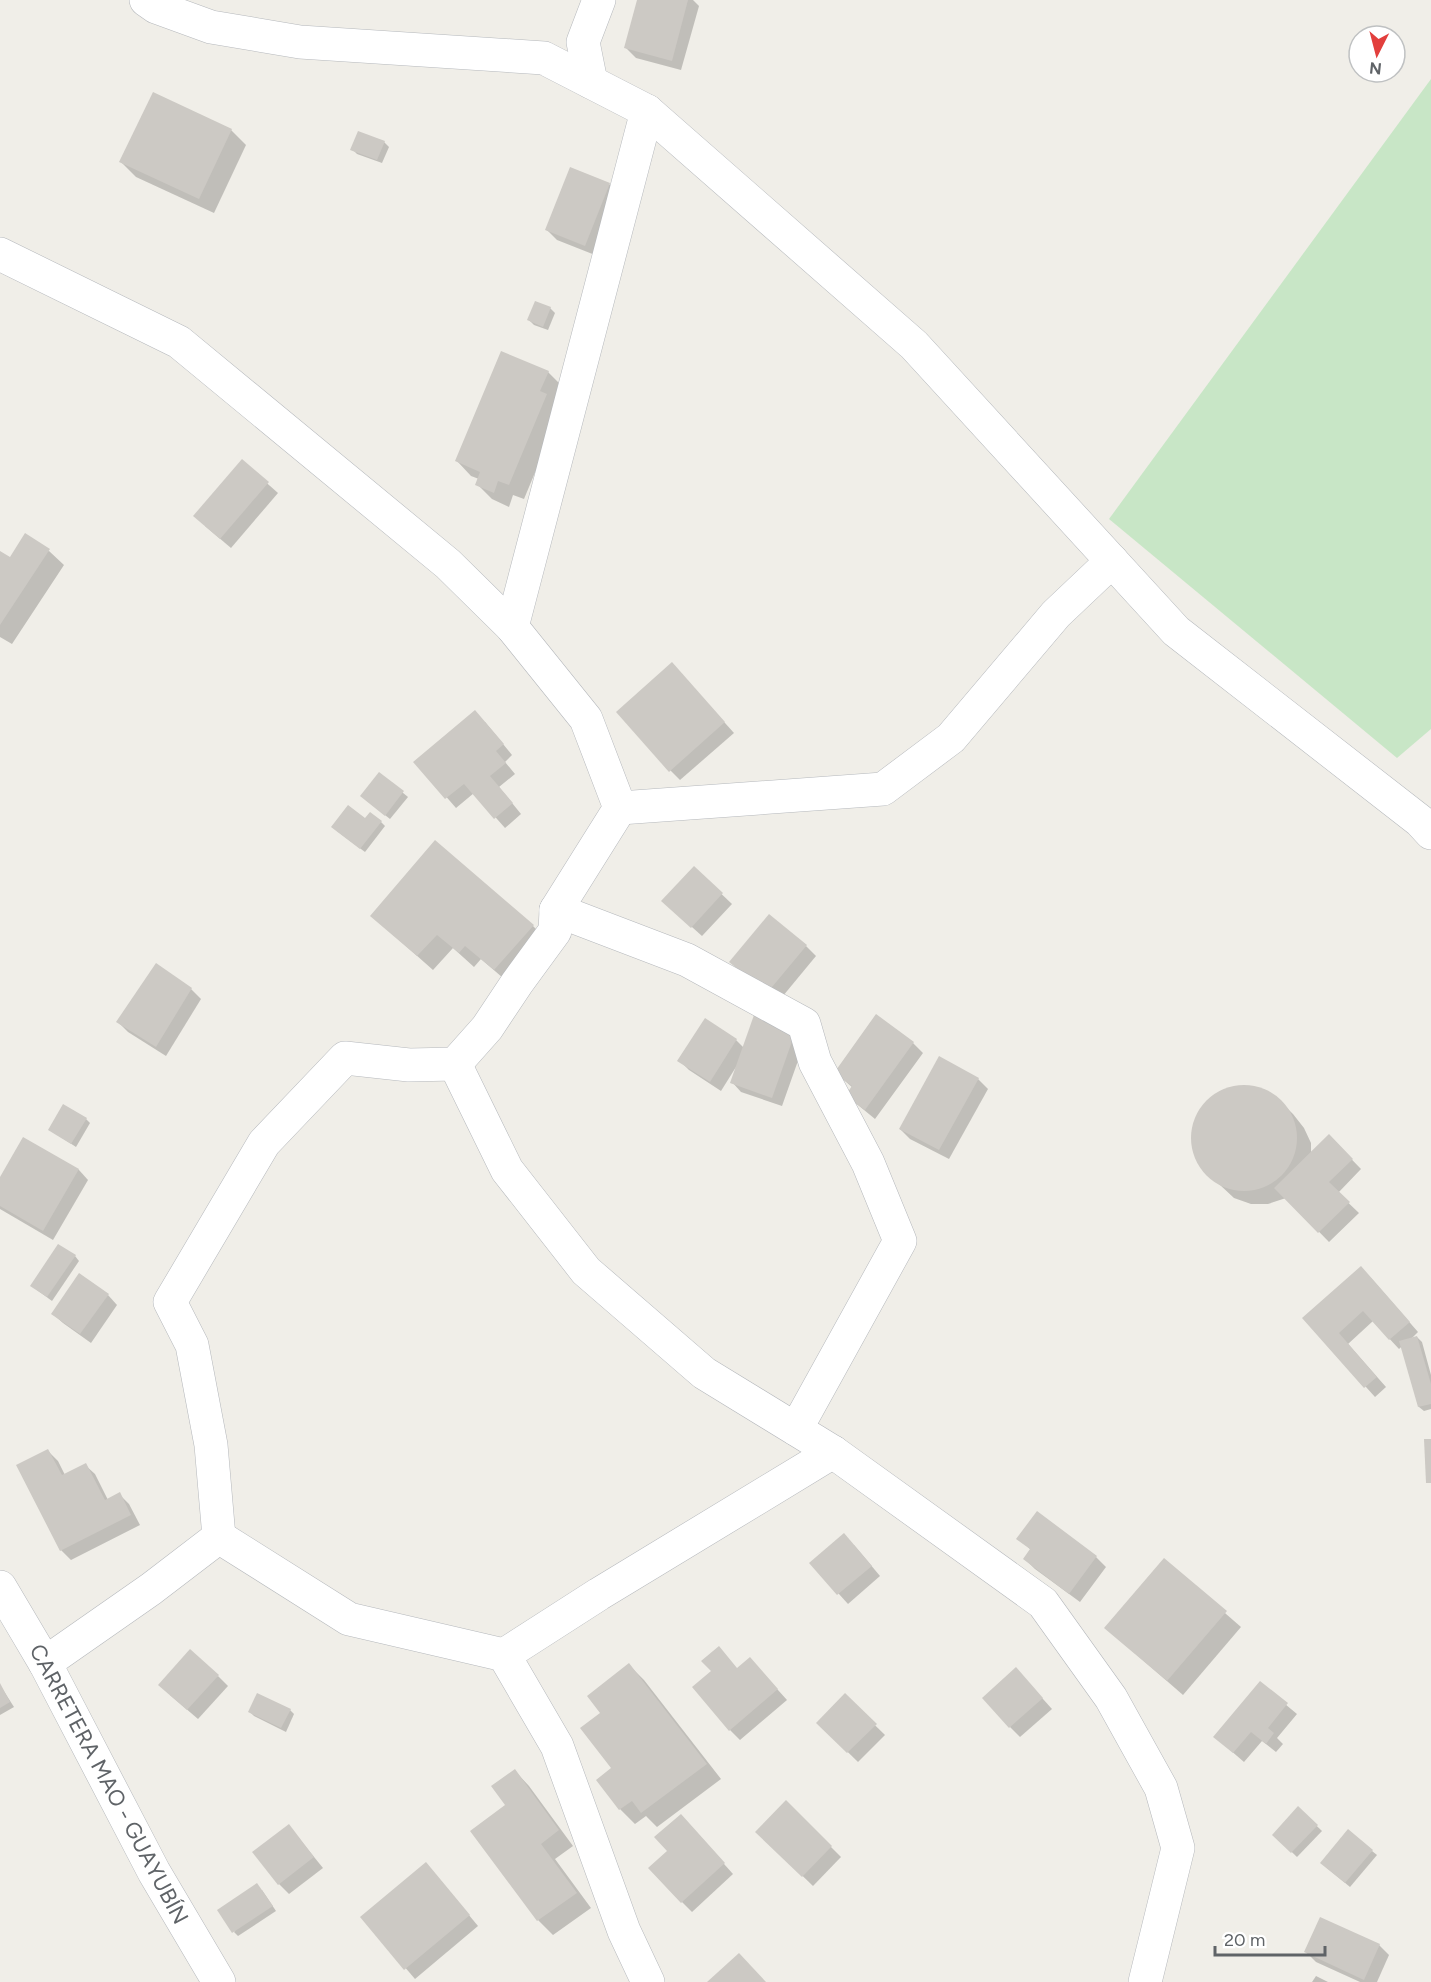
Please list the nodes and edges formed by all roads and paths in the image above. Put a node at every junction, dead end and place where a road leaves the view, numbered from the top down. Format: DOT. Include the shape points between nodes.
graph roads {
  1 [pos="146,0"];
  2 [pos="599,0"];
  3 [pos="591,82"];
  4 [pos="647,111"];
  5 [pos="0,254"];
  6 [pos="1112,561"];
  7 [pos="512,627"];
  8 [pos="620,808"];
  9 [pos="1431,833"];
  10 [pos="556,910"];
  11 [pos="454,1064"];
  12 [pos="796,1429"];
  13 [pos="833,1452"];
  14 [pos="219,1537"];
  15 [pos="0,1587"];
  16 [pos="504,1655"];
  17 [pos="45,1663"];
  18 [pos="219,1982"];
  19 [pos="648,1982"];
  20 [pos="1145,1982"];
  1 -- 3 [label="street" via="211,27 300,42 543,58"];
  2 -- 3 [label="street" via="583,42"];
  3 -- 4 [label="street"];
  4 -- 6 [label="street" via="914,345"];
  4 -- 7 [label="street"];
  5 -- 7 [label="street" via="179,342 448,564"];
  6 -- 8 [label="street" via="1056,614 951,738 883,789"];
  6 -- 9 [label="street" via="1176,631"];
  7 -- 8 [label="street" via="586,719"];
  8 -- 10 [label="street"];
  10 -- 11 [label="street" via="555,931 487,1029"];
  10 -- 12 [label="street" via="687,960 804,1024 815,1062 868,1162 900,1241"];
  11 -- 12 [label="street" via="507,1170 586,1271 704,1373"];
  11 -- 14 [label="street" via="409,1065 345,1058 264,1143 170,1302 192,1345 211,1445"];
  12 -- 13 [label="street"];
  13 -- 16 [label="street"];
  13 -- 20 [label="street" via="1043,1603 1111,1698 1161,1788 1178,1848"];
  14 -- 16 [label="street" via="349,1619"];
  14 -- 17 [label="street"];
  15 -- 17 [label="street, CARRETERA MAO - GUAYUBÍN"];
  16 -- 19 [label="street" via="557,1746 624,1931"];
  17 -- 18 [label="street, CARRETERA MAO - GUAYUBÍN" via="154,1872"];
}
